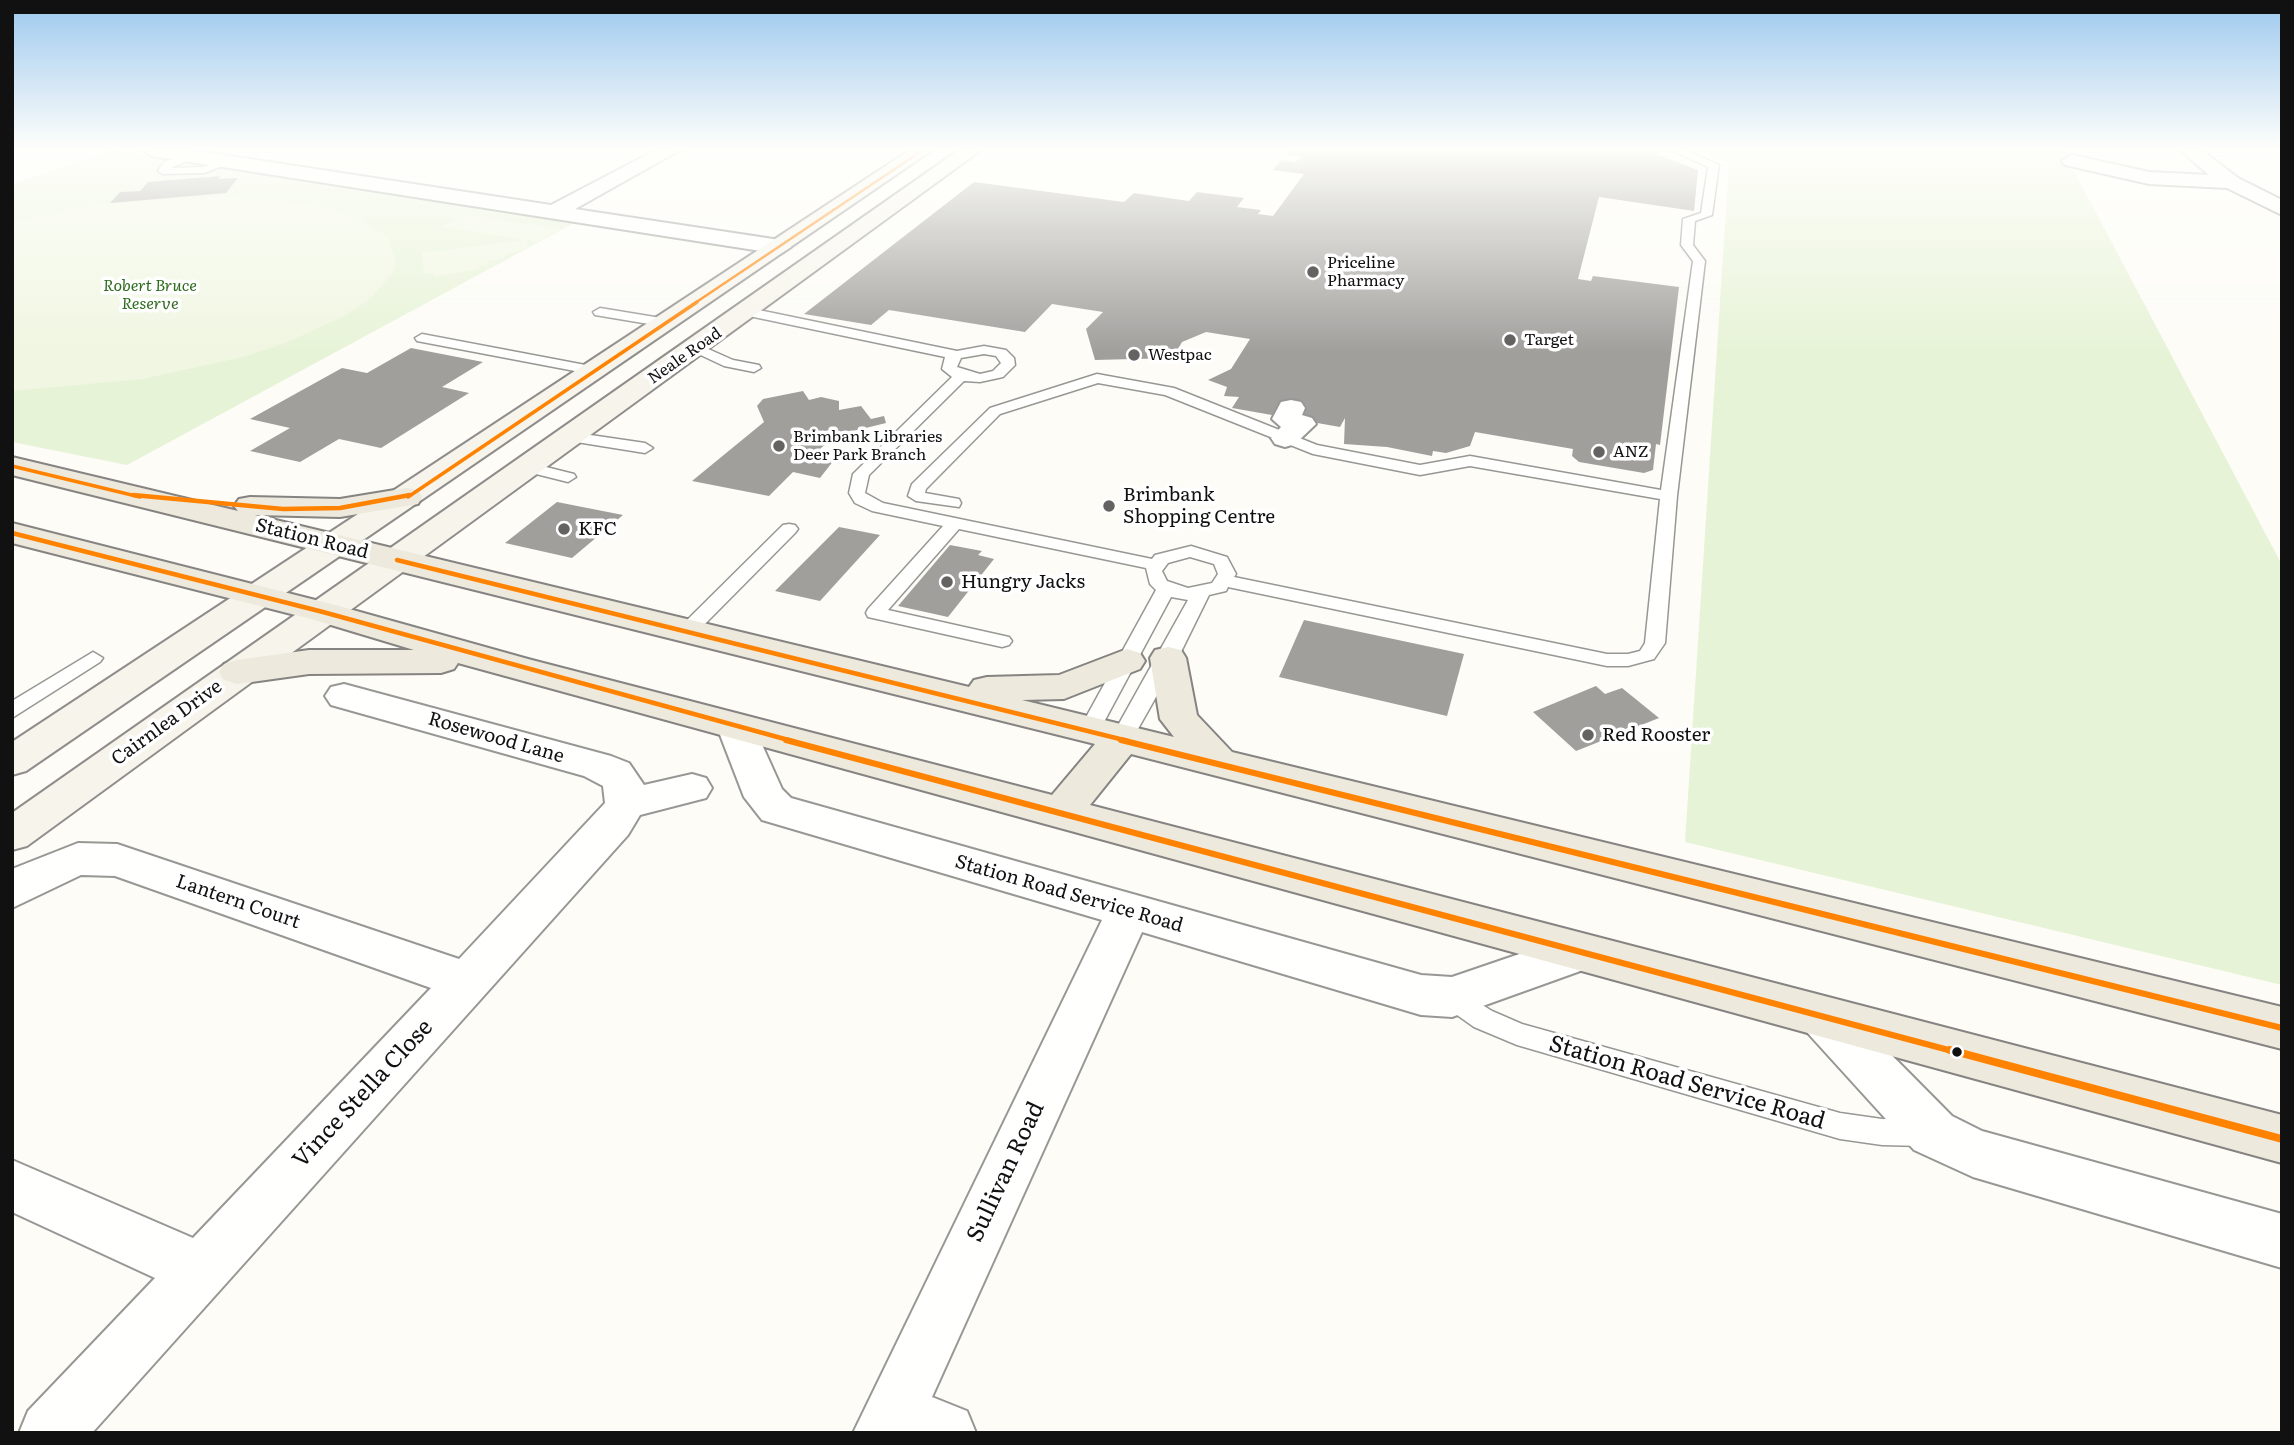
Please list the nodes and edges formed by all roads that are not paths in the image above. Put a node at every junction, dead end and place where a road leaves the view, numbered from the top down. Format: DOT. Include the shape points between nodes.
graph roads {
  1 [pos="589,217"];
  2 [pos="824,217"];
  3 [pos="879,217"];
  4 [pos="1696,217"];
  5 [pos="780,247"];
  6 [pos="697,304"];
  7 [pos="600,312"];
  8 [pos="748,312"];
  9 [pos="667,323"];
  10 [pos="422,338"];
  11 [pos="696,348"];
  12 [pos="957,355"];
  13 [pos="754,368"];
  14 [pos="596,371"];
  15 [pos="961,376"];
  16 [pos="1291,408"];
  17 [pos="570,437"];
  18 [pos="1285,438"];
  19 [pos="645,448"];
  20 [pos="12,466"];
  21 [pos="526,467"];
  22 [pos="568,477"];
  23 [pos="1669,496"];
  24 [pos="407,497"];
  25 [pos="146,498"];
  26 [pos="953,503"];
  27 [pos="955,523"];
  28 [pos="789,529"];
  29 [pos="12,533"];
  30 [pos="334,545"];
  31 [pos="397,560"];
  32 [pos="1155,565"];
  33 [pos="1225,581"];
  34 [pos="1166,589"];
  35 [pos="1200,594"];
  36 [pos="257,596"];
  37 [pos="323,612"];
  38 [pos="687,631"];
  39 [pos="1002,641"];
  40 [pos="93,658"];
  41 [pos="1168,658"];
  42 [pos="1127,662"];
  43 [pos="517,668"];
  44 [pos="237,672"];
  45 [pos="922,688"];
  46 [pos="344,696"];
  47 [pos="12,711"];
  48 [pos="736,727"];
  49 [pos="1106,734"];
  50 [pos="12,761"];
  51 [pos="1220,763"];
  52 [pos="692,788"];
  53 [pos="626,804"];
  54 [pos="1061,813"];
  55 [pos="12,835"];
  56 [pos="12,891"];
  57 [pos="1129,912"];
  58 [pos="1581,952"];
  59 [pos="467,981"];
  60 [pos="1452,997"];
  61 [pos="1822,1016"];
  62 [pos="2282,1028"];
  63 [pos="1933,1133"];
  64 [pos="2282,1139"];
  65 [pos="12,1185"];
  66 [pos="2282,1241"];
  67 [pos="201,1270"];
  68 [pos="908,1426"];
  69 [pos="50,1433"];
  1 -- 5 [label="street"];
  2 -- 5 [label="street, Neale Road"];
  3 -- 8 [label="street, Neale Road"];
  4 -- 23 [label="lane" via="1689,219 1687,245 1699,261"];
  5 -- 6 [label="street, Neale Road"];
  6 -- 8 [label="street"];
  6 -- 9 [label="street, Neale Road"];
  7 -- 9 [label="lane"];
  8 -- 11 [label="street, Neale Road"];
  8 -- 12 [label="lane"];
  9 -- 14 [label="street, Neale Road"];
  10 -- 14 [label="lane"];
  11 -- 13 [label="lane"];
  11 -- 17 [label="street, Neale Road"];
  12 -- 15 [label="lane" via="948,364"];
  12 -- 15 [label="lane" via="984,350 1000,353 1009,361 998,374"];
  14 -- 24 [label="street, Neale Road"];
  15 -- 27 [label="lane" via="861,474 857,493 878,507"];
  16 -- 18 [label="street" via="1286,419 1302,424"];
  17 -- 19 [label="lane"];
  17 -- 21 [label="street, Neale Road"];
  18 -- 23 [label="lane" via="1313,449 1420,470 1470,461"];
  18 -- 26 [label="lane" via="1169,391 1097,378 995,411 918,488 916,496"];
  20 -- 25 [label="main road, Station Road"];
  21 -- 22 [label="lane"];
  21 -- 31 [label="street, Neale Road"];
  23 -- 33 [label="lane" via="1655,643 1647,656 1628,660 1607,660"];
  24 -- 25 [label="main road" via="315,509"];
  24 -- 30 [label="street, Neale Road"];
  25 -- 30 [label="main road, Station Road"];
  27 -- 32 [label="lane"];
  27 -- 39 [label="lane" via="875,613"];
  28 -- 38 [label="lane"];
  29 -- 36 [label="main road"];
  30 -- 31 [label="main road, Station Road"];
  30 -- 36 [label="street, Neale Road"];
  31 -- 37 [label="street, Cairnlea Drive"];
  31 -- 38 [label="main road, Station Road"];
  32 -- 33 [label="lane" via="1169,555 1203,553 1221,561"];
  32 -- 34 [label="lane" via="1154,578"];
  33 -- 35 [label="lane"];
  34 -- 35 [label="lane"];
  34 -- 42 [label="lane"];
  35 -- 41 [label="lane"];
  36 -- 37 [label="main road"];
  36 -- 50 [label="street"];
  37 -- 43 [label="main road"];
  37 -- 44 [label="street, Cairnlea Drive"];
  38 -- 45 [label="main road, Station Road"];
  40 -- 47 [label="lane"];
  41 -- 49 [label="lane"];
  41 -- 51 [label="main road" via="1179,719"];
  42 -- 45 [label="main road" via="1064,687"];
  42 -- 49 [label="lane"];
  43 -- 44 [label="main road" via="436,660 364,660"];
  43 -- 48 [label="main road"];
  44 -- 55 [label="street, Cairnlea Drive"];
  45 -- 49 [label="main road, Station Road"];
  46 -- 53 [label="street, Rosewood Lane" via="597,766 623,782"];
  48 -- 54 [label="main road"];
  48 -- 57 [label="street, Station Road Service Road" via="765,797 777,809"];
  49 -- 51 [label="main road, Station Road"];
  49 -- 54 [label="main road"];
  51 -- 62 [label="main road, Station Road"];
  52 -- 53 [label="street"];
  53 -- 59 [label="street, Vince Stella Close" via="613,824"];
  54 -- 58 [label="main road"];
  56 -- 59 [label="street, Lantern Court" via="39,874 78,859 117,860"];
  57 -- 60 [label="street, Station Road Service Road" via="1421,995"];
  57 -- 68 [label="street, Sullivan Road"];
  58 -- 60 [label="street, Station Road Service Road"];
  58 -- 61 [label="main road"];
  59 -- 67 [label="street, Vince Stella Close"];
  60 -- 63 [label="lane, Station Road Service Road" via="1483,1019 1517,1034 1840,1126"];
  61 -- 63 [label="street, Station Road Service Road"];
  61 -- 64 [label="main road"];
  63 -- 66 [label="street, Station Road Service Road" via="1973,1153"];
  65 -- 67 [label="street"];
  67 -- 69 [label="street, Vince Stella Close"];
}
